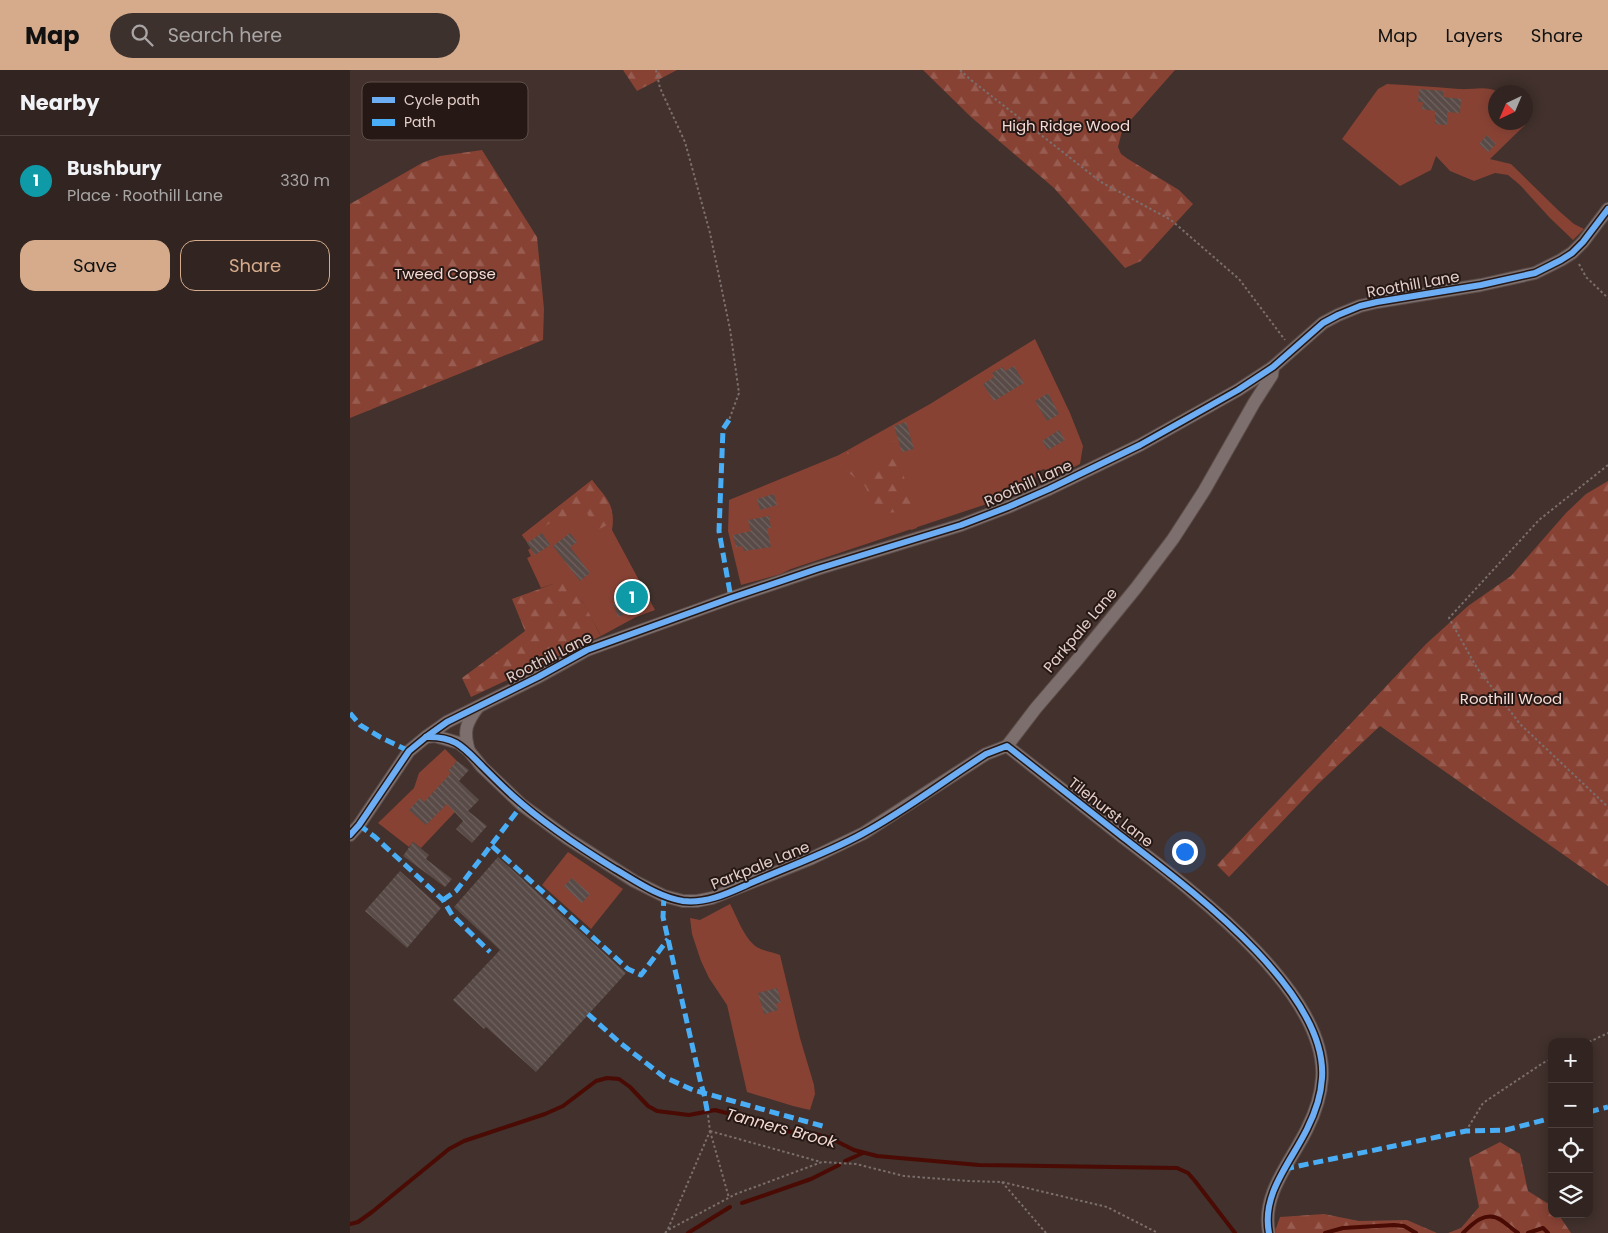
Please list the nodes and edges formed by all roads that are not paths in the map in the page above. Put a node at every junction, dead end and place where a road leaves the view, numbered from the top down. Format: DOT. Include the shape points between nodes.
graph roads {
  1 [pos="1608,209"];
  2 [pos="1273,367"];
  3 [pos="1238,390"];
  4 [pos="1254,403"];
  5 [pos="478,707"];
  6 [pos="426,736"];
  7 [pos="1006,746"];
  8 [pos="469,751"];
  9 [pos="350,835"];
  10 [pos="1269,1233"];
  1 -- 2 [label="street, Roothill Lane" via="1584,242 1548,267 1517,278 1397,298 1347,311 1323,322"];
  2 -- 3 [label="street, Roothill Lane"];
  2 -- 4 [label="street, Parkpale Lane" via="1272,375"];
  3 -- 4 [label="street"];
  3 -- 5 [label="street, Roothill Lane" via="1140,445 1008,507 731,598 587,650"];
  4 -- 7 [label="street, Parkpale Lane" via="1173,539"];
  5 -- 6 [label="street, Roothill Lane"];
  5 -- 8 [label="street" via="468,720 465,737"];
  6 -- 8 [label="street, Parkpale Lane" via="450,740"];
  6 -- 9 [label="street, Roothill Lane" via="409,751"];
  7 -- 8 [label="street, Parkpale Lane" via="986,754 842,844 720,896 697,901 664,896 582,848 522,805"];
  7 -- 10 [label="street, Tilehurst Lane" via="1203,901 1266,963 1306,1019 1322,1062 1319,1100 1274,1188 1268,1212"];
}
